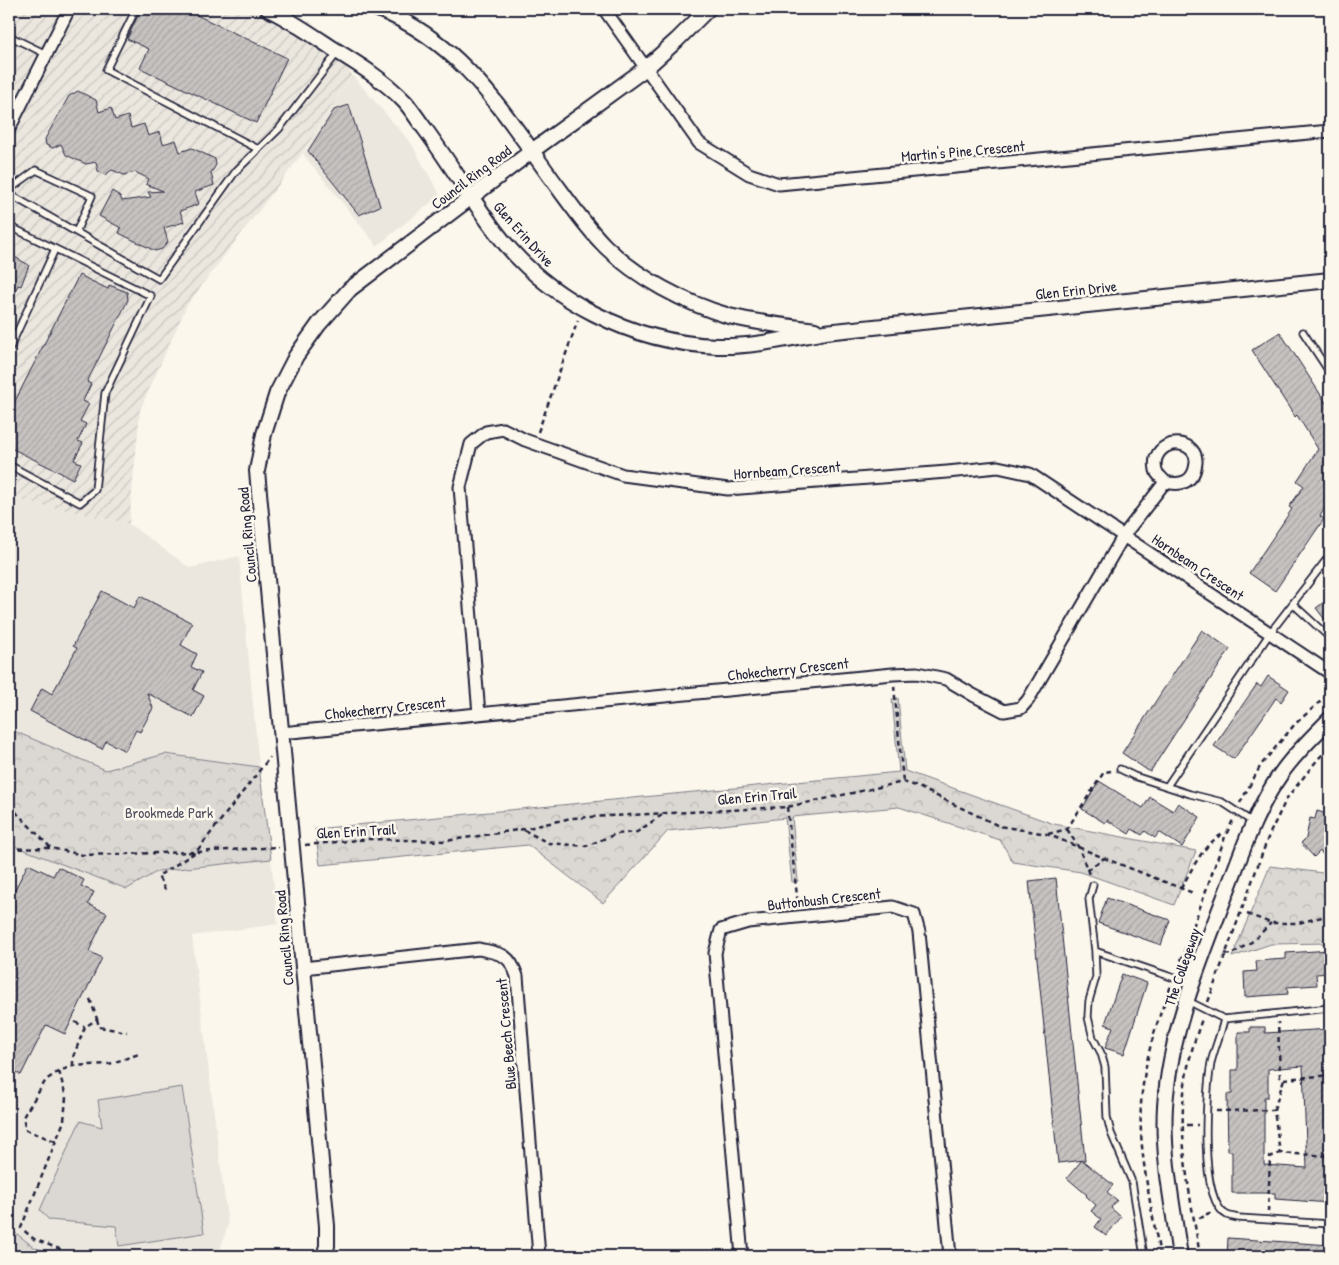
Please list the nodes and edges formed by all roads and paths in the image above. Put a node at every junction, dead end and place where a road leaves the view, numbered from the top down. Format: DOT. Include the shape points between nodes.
graph roads {
  1 [pos="70,9"];
  2 [pos="136,9"];
  3 [pos="268,9"];
  4 [pos="378,9"];
  5 [pos="604,9"];
  6 [pos="708,9"];
  7 [pos="9,36"];
  8 [pos="338,51"];
  9 [pos="46,54"];
  10 [pos="646,68"];
  11 [pos="9,130"];
  12 [pos="1330,131"];
  13 [pos="258,149"];
  14 [pos="532,151"];
  15 [pos="9,190"];
  16 [pos="9,194"];
  17 [pos="471,198"];
  18 [pos="9,226"];
  19 [pos="76,232"];
  20 [pos="55,249"];
  21 [pos="1330,280"];
  22 [pos="583,307"];
  23 [pos="825,332"];
  24 [pos="1303,332"];
  25 [pos="9,350"];
  26 [pos="1330,373"];
  27 [pos="534,443"];
  28 [pos="9,466"];
  29 [pos="1165,482"];
  30 [pos="1124,535"];
  31 [pos="1330,555"];
  32 [pos="1293,604"];
  33 [pos="1270,633"];
  34 [pos="1330,638"];
  35 [pos="1330,673"];
  36 [pos="893,674"];
  37 [pos="479,714"];
  38 [pos="1330,719"];
  39 [pos="282,733"];
  40 [pos="1330,747"];
  41 [pos="1120,769"];
  42 [pos="903,782"];
  43 [pos="1167,786"];
  44 [pos="9,805"];
  45 [pos="787,806"];
  46 [pos="664,814"];
  47 [pos="1254,822"];
  48 [pos="1066,829"];
  49 [pos="524,830"];
  50 [pos="1047,834"];
  51 [pos="1225,837"];
  52 [pos="302,845"];
  53 [pos="281,846"];
  54 [pos="50,848"];
  55 [pos="1079,848"];
  56 [pos="9,850"];
  57 [pos="196,852"];
  58 [pos="1104,858"];
  59 [pos="1092,885"];
  60 [pos="1181,888"];
  61 [pos="165,890"];
  62 [pos="1193,893"];
  63 [pos="1247,914"];
  64 [pos="1330,915"];
  65 [pos="799,917"];
  66 [pos="1271,923"];
  67 [pos="1096,951"];
  68 [pos="1225,953"];
  69 [pos="303,968"];
  70 [pos="1192,984"];
  71 [pos="89,996"];
  72 [pos="1188,1000"];
  73 [pos="1330,1008"];
  74 [pos="1206,1009"];
  75 [pos="1277,1013"];
  76 [pos="97,1019"];
  77 [pos="1224,1019"];
  78 [pos="75,1022"];
  79 [pos="85,1027"];
  80 [pos="127,1032"];
  81 [pos="139,1054"];
  82 [pos="73,1066"];
  83 [pos="59,1071"];
  84 [pos="1330,1075"];
  85 [pos="1284,1079"];
  86 [pos="1274,1110"];
  87 [pos="1206,1111"];
  88 [pos="55,1142"];
  89 [pos="1280,1153"];
  90 [pos="1330,1156"];
  91 [pos="1220,1207"];
  92 [pos="1199,1218"];
  93 [pos="1268,1220"];
  94 [pos="1330,1224"];
  95 [pos="77,1256"];
  96 [pos="324,1256"];
  97 [pos="539,1256"];
  98 [pos="742,1256"];
  99 [pos="950,1256"];
  100 [pos="1144,1256"];
  101 [pos="1180,1256"];
  102 [pos="1200,1256"];
  1 -- 9 [label="street"];
  2 -- 13 [label="lane" via="106,70"];
  3 -- 8 [label="street, Glen Erin Drive"];
  4 -- 14 [label="street, Glen Erin Drive" via="407,23 455,56 497,102"];
  5 -- 10 [label="street, Martin's Pine Crescent"];
  6 -- 10 [label="street, Council Ring Road"];
  7 -- 9 [label="lane"];
  8 -- 13 [label="lane" via="279,129"];
  8 -- 17 [label="street, Glen Erin Drive" via="380,79 405,103"];
  9 -- 11 [label="street"];
  10 -- 12 [label="street, Martin's Pine Crescent" via="699,143 749,174 779,184"];
  10 -- 14 [label="street, Council Ring Road"];
  13 -- 19 [label="lane" via="236,171 160,279"];
  14 -- 17 [label="street, Council Ring Road"];
  14 -- 23 [label="street, Glen Erin Drive" via="583,222 605,246 632,268 672,293 730,316"];
  15 -- 19 [label="lane" via="36,170 92,196"];
  16 -- 19 [label="lane"];
  17 -- 22 [label="street, Glen Erin Drive" via="524,264 555,290"];
  17 -- 39 [label="street, Council Ring Road" via="350,289 296,356 277,393 257,471"];
  18 -- 20 [label="lane"];
  20 -- 25 [label="lane"];
  20 -- 28 [label="lane" via="151,296 105,393 95,490 80,503"];
  21 -- 23 [label="street, Glen Erin Drive"];
  22 -- 23 [label="street, Glen Erin Drive" via="634,332 716,346 754,345"];
  22 -- 27 [label="path"];
  24 -- 26 [label="lane"];
  27 -- 30 [label="street, Hornbeam Crescent" via="623,475 728,489 998,467 1030,474"];
  27 -- 37 [label="street, Hornbeam Crescent" via="503,429 486,432 472,444 460,487"];
  29 -- 30 [label="street, Chokecherry Crescent"];
  30 -- 33 [label="street, Hornbeam Crescent"];
  30 -- 36 [label="street, Chokecherry Crescent" via="1021,708 1004,711 946,679 917,673"];
  31 -- 32 [label="lane"];
  32 -- 33 [label="lane"];
  32 -- 34 [label="lane"];
  33 -- 35 [label="street, Hornbeam Crescent"];
  33 -- 43 [label="lane"];
  36 -- 37 [label="street, Chokecherry Crescent"];
  36 -- 42 [label="path"];
  37 -- 39 [label="street, Chokecherry Crescent"];
  38 -- 47 [label="street, The Collegeway" via="1280,774"];
  39 -- 57 [label="path" via="269,758"];
  39 -- 69 [label="street, Council Ring Road"];
  40 -- 68 [label="path" via="1287,798 1269,835"];
  41 -- 43 [label="lane"];
  41 -- 48 [label="path" via="1104,772"];
  42 -- 45 [label="path, Glen Erin Trail"];
  42 -- 50 [label="path" via="999,826"];
  43 -- 47 [label="lane" via="1222,802"];
  44 -- 54 [label="path"];
  45 -- 46 [label="path, Glen Erin Trail"];
  45 -- 65 [label="path"];
  46 -- 49 [label="path, Glen Erin Trail" via="571,818"];
  46 -- 49 [label="path" via="637,832 616,834 586,846 548,843"];
  47 -- 70 [label="street, The Collegeway"];
  48 -- 50 [label="path"];
  48 -- 55 [label="path"];
  49 -- 52 [label="path, Glen Erin Trail" via="445,841 369,839"];
  50 -- 55 [label="path"];
  51 -- 60 [label="path" via="1221,835 1213,840"];
  53 -- 57 [label="path"];
  54 -- 56 [label="path"];
  54 -- 57 [label="path" via="83,855"];
  55 -- 58 [label="path"];
  55 -- 58 [label="path" via="1087,870"];
  57 -- 61 [label="path" via="158,876"];
  58 -- 60 [label="path"];
  59 -- 67 [label="lane" via="1089,899"];
  60 -- 62 [label="path"];
  63 -- 66 [label="path"];
  64 -- 66 [label="path" via="1298,923"];
  65 -- 98 [label="street, Buttonbush Crescent" via="748,922 721,930 715,953"];
  65 -- 99 [label="street, Buttonbush Crescent" via="893,907 914,914 919,932"];
  66 -- 68 [label="path" via="1245,946 1230,955"];
  67 -- 70 [label="lane"];
  67 -- 100 [label="lane" via="1096,977 1088,1017 1105,1067 1107,1117 1111,1133 1132,1182"];
  68 -- 74 [label="path"];
  69 -- 96 [label="street, Council Ring Road" via="327,1226"];
  69 -- 97 [label="street, Blue Beech Crescent" via="479,949 500,954 512,962 517,976"];
  70 -- 72 [label="street, The Collegeway"];
  71 -- 76 [label="path"];
  72 -- 74 [label="lane"];
  72 -- 101 [label="street, The Collegeway" via="1168,1070 1165,1107 1169,1182"];
  73 -- 75 [label="lane"];
  74 -- 77 [label="lane"];
  74 -- 102 [label="path" via="1192,1048 1182,1117"];
  75 -- 77 [label="lane"];
  75 -- 85 [label="path" via="1280,1077"];
  76 -- 79 [label="path"];
  76 -- 80 [label="path" via="99,1027"];
  77 -- 87 [label="lane" via="1212,1062"];
  78 -- 79 [label="path"];
  79 -- 82 [label="path" via="73,1057"];
  81 -- 82 [label="path" via="109,1064"];
  82 -- 83 [label="path"];
  83 -- 88 [label="path" via="66,1097 64,1121"];
  83 -- 88 [label="path" via="46,1080 23,1117 26,1130"];
  84 -- 85 [label="path"];
  85 -- 86 [label="path"];
  86 -- 87 [label="path"];
  86 -- 89 [label="path"];
  87 -- 91 [label="lane" via="1206,1157 1212,1188"];
  88 -- 95 [label="path" via="21,1228 34,1239"];
  89 -- 90 [label="path"];
  89 -- 93 [label="path" via="1270,1157"];
  91 -- 92 [label="path"];
  91 -- 93 [label="lane" via="1226,1215"];
  93 -- 94 [label="lane"];
}
